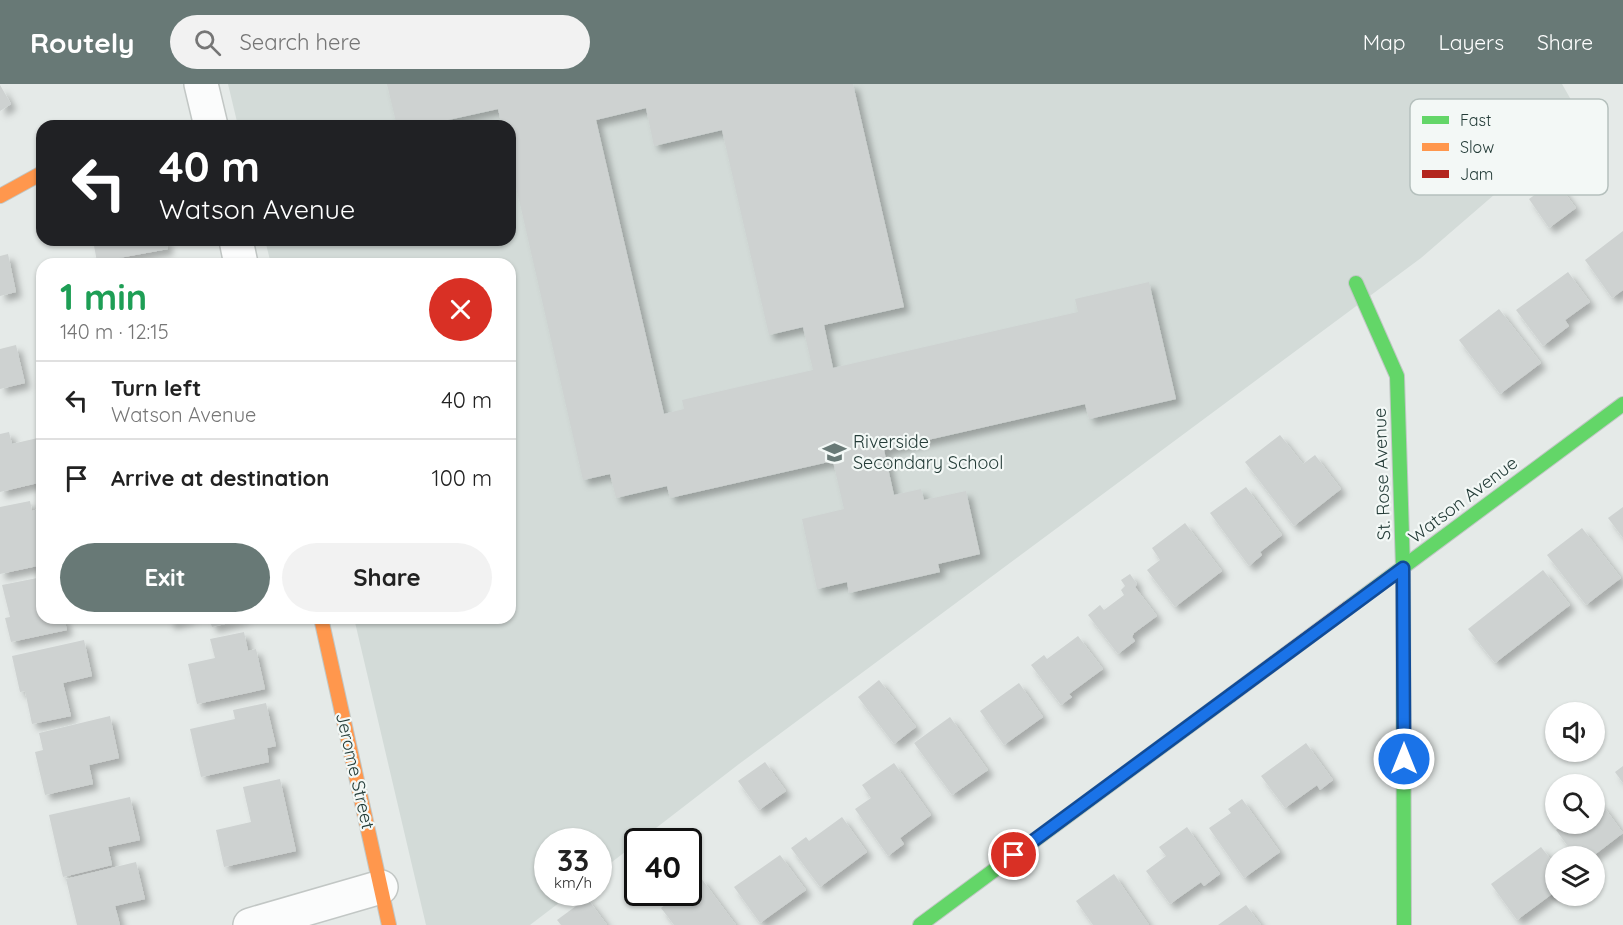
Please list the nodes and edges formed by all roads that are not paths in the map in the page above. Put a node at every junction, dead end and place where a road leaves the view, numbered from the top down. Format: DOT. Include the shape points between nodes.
graph roads {
  1 [pos="201,84"];
  2 [pos="201,120"];
  3 [pos="36,176"];
  4 [pos="0,196"];
  5 [pos="1356,283"];
  6 [pos="1623,404"];
  7 [pos="1403,568"];
  8 [pos="322,624"];
  9 [pos="381,887"];
  10 [pos="250,925"];
  11 [pos="389,925"];
  12 [pos="920,925"];
  13 [pos="1404,925"];
  1 -- 2 [label="street"];
  3 -- 4 [label="street"];
  5 -- 7 [label="street, St. Rose Avenue" via="1397,376"];
  6 -- 7 [label="street, Watson Avenue"];
  7 -- 12 [label="street, Watson Avenue"];
  7 -- 13 [label="street, St. Rose Avenue"];
  8 -- 9 [label="street, Jerome Street"];
  9 -- 10 [label="street"];
  9 -- 11 [label="street, Jerome Street"];
}
